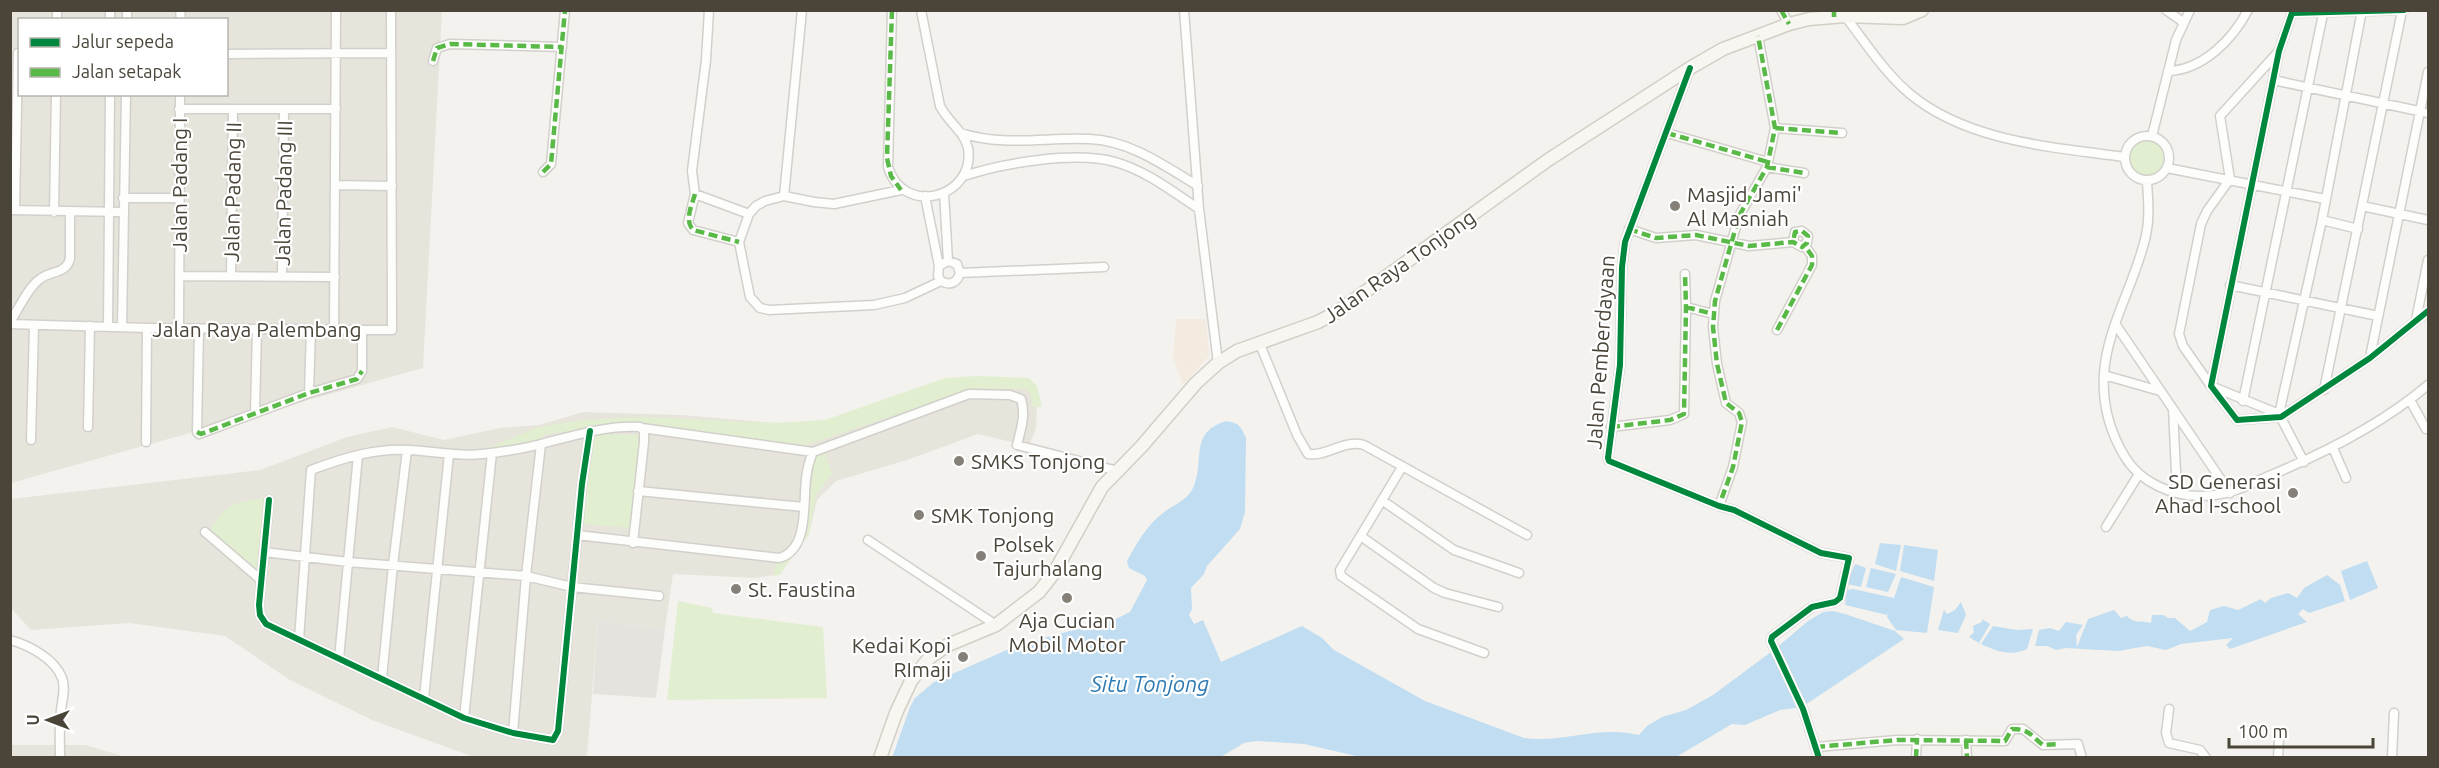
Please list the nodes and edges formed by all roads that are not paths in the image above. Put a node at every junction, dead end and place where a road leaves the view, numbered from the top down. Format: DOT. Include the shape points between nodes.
graph roads {
  1 [pos="336,10"];
  2 [pos="391,10"];
  3 [pos="565,10"];
  4 [pos="709,10"];
  5 [pos="802,10"];
  6 [pos="892,10"];
  7 [pos="921,10"];
  8 [pos="1184,10"];
  9 [pos="1781,10"];
  10 [pos="1922,10"];
  11 [pos="2166,10"];
  12 [pos="2190,10"];
  13 [pos="2248,10"];
  14 [pos="2362,11"];
  15 [pos="2403,11"];
  16 [pos="1838,14"];
  17 [pos="2323,14"];
  18 [pos="2183,22"];
  19 [pos="1789,24"];
  20 [pos="1758,36"];
  21 [pos="562,47"];
  22 [pos="2279,51"];
  23 [pos="16,53"];
  24 [pos="391,53"];
  25 [pos="228,54"];
  26 [pos="337,54"];
  27 [pos="434,61"];
  28 [pos="1690,68"];
  29 [pos="2168,71"];
  30 [pos="2428,72"];
  31 [pos="2273,80"];
  32 [pos="2308,87"];
  33 [pos="2346,95"];
  34 [pos="56,96"];
  35 [pos="110,96"];
  36 [pos="126,96"];
  37 [pos="180,96"];
  38 [pos="2384,103"];
  39 [pos="179,108"];
  40 [pos="233,109"];
  41 [pos="284,109"];
  42 [pos="336,109"];
  43 [pos="2424,112"];
  44 [pos="1775,128"];
  45 [pos="1842,132"];
  46 [pos="961,133"];
  47 [pos="1667,134"];
  48 [pos="2152,136"];
  49 [pos="2124,157"];
  50 [pos="1767,165"];
  51 [pos="2168,168"];
  52 [pos="543,172"];
  53 [pos="1804,173"];
  54 [pos="964,176"];
  55 [pos="2230,179"];
  56 [pos="2147,181"];
  57 [pos="2252,183"];
  58 [pos="336,185"];
  59 [pos="392,186"];
  60 [pos="1198,186"];
  61 [pos="901,190"];
  62 [pos="2287,190"];
  63 [pos="944,193"];
  64 [pos="695,194"];
  65 [pos="784,196"];
  66 [pos="925,196"];
  67 [pos="123,198"];
  68 [pos="179,198"];
  69 [pos="2325,199"];
  70 [pos="2362,206"];
  71 [pos="1200,209"];
  72 [pos="13,210"];
  73 [pos="54,212"];
  74 [pos="70,212"];
  75 [pos="108,212"];
  76 [pos="123,212"];
  77 [pos="2399,213"];
  78 [pos="749,214"];
  79 [pos="2322,220"];
  80 [pos="2428,220"];
  81 [pos="1629,229"];
  82 [pos="2358,230"];
  83 [pos="739,242"];
  84 [pos="1793,242"];
  85 [pos="1730,243"];
  86 [pos="1805,246"];
  87 [pos="2428,260"];
  88 [pos="948,261"];
  89 [pos="939,266"];
  90 [pos="1104,267"];
  91 [pos="960,273"];
  92 [pos="1685,274"];
  93 [pos="179,276"];
  94 [pos="231,276"];
  95 [pos="282,276"];
  96 [pos="335,276"];
  97 [pos="941,281"];
  98 [pos="2230,285"];
  99 [pos="2266,292"];
  100 [pos="2305,301"];
  101 [pos="1686,307"];
  102 [pos="2341,308"];
  103 [pos="2428,311"];
  104 [pos="1713,314"];
  105 [pos="2378,316"];
  106 [pos="2416,320"];
  107 [pos="10,323"];
  108 [pos="34,325"];
  109 [pos="90,326"];
  110 [pos="2116,326"];
  111 [pos="108,327"];
  112 [pos="122,327"];
  113 [pos="147,328"];
  114 [pos="179,329"];
  115 [pos="199,329"];
  116 [pos="257,329"];
  117 [pos="311,329"];
  118 [pos="334,330"];
  119 [pos="362,330"];
  120 [pos="1777,330"];
  121 [pos="1259,342"];
  122 [pos="2370,358"];
  123 [pos="1218,363"];
  124 [pos="2104,375"];
  125 [pos="2428,385"];
  126 [pos="2211,387"];
  127 [pos="2324,390"];
  128 [pos="2160,391"];
  129 [pos="309,393"];
  130 [pos="2410,400"];
  131 [pos="2243,401"];
  132 [pos="2173,409"];
  133 [pos="255,413"];
  134 [pos="2280,416"];
  135 [pos="1611,427"];
  136 [pos="88,428"];
  137 [pos="642,428"];
  138 [pos="2426,429"];
  139 [pos="590,431"];
  140 [pos="32,440"];
  141 [pos="146,442"];
  142 [pos="541,444"];
  143 [pos="2333,448"];
  144 [pos="407,450"];
  145 [pos="813,452"];
  146 [pos="492,453"];
  147 [pos="449,454"];
  148 [pos="358,455"];
  149 [pos="2304,462"];
  150 [pos="1402,467"];
  151 [pos="1118,471"];
  152 [pos="2139,474"];
  153 [pos="2346,478"];
  154 [pos="638,491"];
  155 [pos="2176,493"];
  156 [pos="2230,493"];
  157 [pos="269,500"];
  158 [pos="1383,501"];
  159 [pos="1719,506"];
  160 [pos="804,507"];
  161 [pos="2106,527"];
  162 [pos="205,532"];
  163 [pos="577,535"];
  164 [pos="1527,535"];
  165 [pos="1362,537"];
  166 [pos="868,540"];
  167 [pos="633,543"];
  168 [pos="264,552"];
  169 [pos="304,557"];
  170 [pos="348,562"];
  171 [pos="393,565"];
  172 [pos="438,569"];
  173 [pos="1519,573"];
  174 [pos="481,574"];
  175 [pos="526,576"];
  176 [pos="261,580"];
  177 [pos="572,587"];
  178 [pos="659,596"];
  179 [pos="1498,607"];
  180 [pos="996,625"];
  181 [pos="10,640"];
  182 [pos="299,640"];
  183 [pos="1484,653"];
  184 [pos="339,658"];
  185 [pos="382,678"];
  186 [pos="424,698"];
  187 [pos="2169,709"];
  188 [pos="2394,713"];
  189 [pos="464,718"];
  190 [pos="513,733"];
  191 [pos="2279,738"];
  192 [pos="1917,739"];
  193 [pos="1966,740"];
  194 [pos="1816,747"];
  195 [pos="60,758"];
  196 [pos="880,758"];
  197 [pos="1819,758"];
  198 [pos="1916,758"];
  199 [pos="1967,758"];
  200 [pos="2082,758"];
  201 [pos="2206,758"];
  202 [pos="2278,758"];
  203 [pos="2392,758"];
  1 -- 26 [label="street"];
  2 -- 24 [label="street"];
  3 -- 21 [label="street"];
  4 -- 64 [label="street" via="692,171"];
  5 -- 65 [label="street"];
  6 -- 61 [label="street" via="887,158 891,176"];
  7 -- 46 [label="street" via="940,106"];
  8 -- 60 [label="street"];
  9 -- 19 [label="street"];
  10 -- 16 [label="main road, Jalan Raya Tonjong" via="1903,18"];
  11 -- 18 [label="street"];
  12 -- 18 [label="street"];
  13 -- 29 [label="street" via="2232,34 2208,56"];
  14 -- 15 [label="street"];
  14 -- 17 [label="street"];
  14 -- 33 [label="street"];
  15 -- 38 [label="street"];
  16 -- 19 [label="main road, Jalan Raya Tonjong"];
  16 -- 49 [label="street" via="1890,75 1927,107 1949,119 2011,139"];
  17 -- 22 [label="street" via="2292,13"];
  17 -- 32 [label="street"];
  18 -- 29 [label="street"];
  19 -- 20 [label="main road, Jalan Raya Tonjong"];
  20 -- 28 [label="main road, Jalan Raya Tonjong" via="1723,49"];
  20 -- 44 [label="street"];
  21 -- 27 [label="street" via="450,44 437,48"];
  21 -- 52 [label="street" via="550,164"];
  22 -- 31 [label="street"];
  22 -- 55 [label="street" via="2220,116"];
  23 -- 72 [label="street"];
  24 -- 26 [label="street"];
  24 -- 59 [label="street"];
  25 -- 26 [label="street"];
  26 -- 42 [label="street"];
  28 -- 47 [label="street, Jalan Pemberdayaan"];
  28 -- 121 [label="main road, Jalan Raya Tonjong" via="1548,160 1337,312"];
  29 -- 48 [label="street"];
  30 -- 43 [label="street"];
  31 -- 32 [label="street"];
  31 -- 57 [label="street"];
  32 -- 33 [label="street"];
  32 -- 62 [label="street"];
  33 -- 38 [label="street"];
  33 -- 69 [label="street"];
  34 -- 73 [label="street"];
  35 -- 75 [label="street"];
  36 -- 67 [label="street"];
  37 -- 39 [label="street, Jalan Padang I"];
  38 -- 43 [label="street"];
  38 -- 70 [label="street"];
  39 -- 40 [label="street, Jalan Padang III"];
  39 -- 68 [label="street, Jalan Padang I"];
  40 -- 41 [label="street, Jalan Padang III"];
  40 -- 94 [label="street, Jalan Padang II"];
  41 -- 42 [label="street, Jalan Padang III"];
  41 -- 95 [label="street, Jalan Padang III"];
  42 -- 58 [label="street"];
  43 -- 77 [label="street"];
  44 -- 45 [label="street"];
  44 -- 50 [label="street"];
  46 -- 54 [label="street" via="968,150"];
  46 -- 60 [label="street" via="1004,141 1089,139 1120,144"];
  47 -- 50 [label="street"];
  47 -- 81 [label="street, Jalan Pemberdayaan"];
  48 -- 49 [label="street" via="2130,143"];
  48 -- 51 [label="street" via="2167,148"];
  49 -- 56 [label="street" via="2128,171"];
  50 -- 53 [label="street"];
  50 -- 85 [label="street" via="1744,205"];
  51 -- 55 [label="street"];
  51 -- 56 [label="street"];
  54 -- 63 [label="street"];
  54 -- 71 [label="street" via="1023,162 1101,159 1129,167"];
  55 -- 57 [label="street"];
  55 -- 126 [label="street" via="2201,224 2179,334"];
  56 -- 110 [label="street" via="2146,236"];
  57 -- 62 [label="street"];
  57 -- 98 [label="street"];
  58 -- 59 [label="street"];
  58 -- 96 [label="street"];
  59 -- 119 [label="street, Jalan Raya Palembang" via="392,330"];
  60 -- 71 [label="street"];
  61 -- 65 [label="street" via="834,204"];
  61 -- 66 [label="street"];
  62 -- 69 [label="street"];
  62 -- 99 [label="street"];
  63 -- 66 [label="street"];
  63 -- 88 [label="street"];
  64 -- 78 [label="street"];
  64 -- 83 [label="street" via="688,219 690,227"];
  65 -- 78 [label="street" via="765,201"];
  66 -- 89 [label="street"];
  67 -- 68 [label="street"];
  67 -- 76 [label="street"];
  68 -- 93 [label="street, Jalan Padang I"];
  69 -- 79 [label="street"];
  70 -- 77 [label="street"];
  70 -- 82 [label="street"];
  71 -- 123 [label="street"];
  72 -- 73 [label="street"];
  73 -- 74 [label="street"];
  74 -- 75 [label="street"];
  74 -- 107 [label="street" via="68,265 37,281"];
  75 -- 76 [label="street"];
  75 -- 111 [label="street"];
  76 -- 112 [label="street"];
  77 -- 80 [label="street"];
  77 -- 105 [label="street"];
  78 -- 83 [label="street"];
  79 -- 82 [label="street"];
  79 -- 100 [label="street"];
  81 -- 85 [label="street" via="1656,238 1696,235"];
  81 -- 135 [label="street, Jalan Pemberdayaan" via="1622,267 1620,365"];
  82 -- 102 [label="street"];
  83 -- 97 [label="street" via="750,297 769,310 874,305 905,298"];
  84 -- 85 [label="street" via="1758,246"];
  84 -- 86 [label="street" via="1798,247"];
  84 -- 86 [label="street" via="1793,235 1802,231 1808,239"];
  85 -- 104 [label="street"];
  86 -- 120 [label="street" via="1812,256 1812,265"];
  87 -- 106 [label="street"];
  88 -- 89 [label="street"];
  88 -- 91 [label="street" via="957,264"];
  89 -- 97 [label="street"];
  90 -- 91 [label="street"];
  91 -- 97 [label="street" via="950,284"];
  92 -- 101 [label="street"];
  93 -- 94 [label="street, Jalan Padang I"];
  93 -- 114 [label="street, Jalan Padang I"];
  94 -- 95 [label="street, Jalan Padang I"];
  95 -- 96 [label="street, Jalan Padang I"];
  96 -- 118 [label="street"];
  98 -- 99 [label="street"];
  98 -- 126 [label="street"];
  99 -- 100 [label="street"];
  99 -- 131 [label="street"];
  100 -- 102 [label="street"];
  100 -- 134 [label="street"];
  101 -- 104 [label="street"];
  101 -- 135 [label="street" via="1684,414 1670,420"];
  102 -- 105 [label="street"];
  102 -- 127 [label="street"];
  103 -- 106 [label="street"];
  104 -- 159 [label="street" via="1717,364 1725,399 1742,422 1733,467"];
  105 -- 122 [label="street"];
  106 -- 122 [label="street"];
  107 -- 108 [label="street, Jalan Raya Palembang"];
  108 -- 109 [label="street, Jalan Raya Palembang"];
  108 -- 140 [label="street"];
  109 -- 111 [label="street, Jalan Raya Palembang"];
  109 -- 136 [label="street"];
  110 -- 124 [label="street"];
  110 -- 128 [label="street"];
  111 -- 112 [label="street, Jalan Raya Palembang"];
  112 -- 113 [label="street, Jalan Raya Palembang"];
  113 -- 114 [label="street, Jalan Raya Palembang"];
  113 -- 141 [label="street"];
  114 -- 115 [label="street, Jalan Raya Palembang"];
  115 -- 116 [label="street, Jalan Raya Palembang"];
  115 -- 133 [label="street" via="198,433"];
  116 -- 117 [label="street, Jalan Raya Palembang"];
  116 -- 133 [label="street"];
  117 -- 118 [label="street, Jalan Raya Palembang"];
  117 -- 129 [label="street"];
  118 -- 119 [label="street, Jalan Raya Palembang"];
  119 -- 129 [label="street" via="360,376"];
  121 -- 123 [label="main road, Jalan Raya Tonjong"];
  121 -- 150 [label="street" via="1308,454 1357,443"];
  122 -- 127 [label="street"];
  123 -- 151 [label="main road, Jalan Raya Tonjong" via="1196,382"];
  124 -- 128 [label="street"];
  124 -- 152 [label="street" via="2105,404 2112,432 2127,461"];
  125 -- 130 [label="street"];
  126 -- 131 [label="street"];
  126 -- 134 [label="street" via="2237,420"];
  127 -- 134 [label="street"];
  128 -- 132 [label="street"];
  129 -- 133 [label="street"];
  130 -- 138 [label="street"];
  130 -- 143 [label="street"];
  131 -- 134 [label="street"];
  132 -- 155 [label="street"];
  132 -- 156 [label="street"];
  134 -- 149 [label="street"];
  135 -- 159 [label="street, Jalan Pemberdayaan" via="1609,461"];
  137 -- 139 [label="street"];
  137 -- 145 [label="street"];
  137 -- 154 [label="street"];
  139 -- 142 [label="street"];
  139 -- 163 [label="street"];
  142 -- 146 [label="street"];
  142 -- 175 [label="street"];
  143 -- 149 [label="street"];
  143 -- 153 [label="street"];
  144 -- 147 [label="street"];
  144 -- 148 [label="street"];
  144 -- 171 [label="street"];
  145 -- 151 [label="street" via="969,394 1001,394 1021,399 1023,418 1017,445"];
  145 -- 160 [label="street" via="807,469"];
  146 -- 147 [label="street"];
  146 -- 174 [label="street"];
  147 -- 172 [label="street"];
  148 -- 169 [label="street" via="311,470"];
  148 -- 170 [label="street"];
  149 -- 156 [label="street"];
  150 -- 158 [label="street"];
  150 -- 164 [label="street"];
  151 -- 180 [label="main road, Jalan Raya Tonjong" via="1102,487 1054,573 1039,592"];
  152 -- 155 [label="street"];
  152 -- 161 [label="street"];
  154 -- 160 [label="street"];
  154 -- 167 [label="street"];
  155 -- 156 [label="street"];
  157 -- 168 [label="street"];
  158 -- 165 [label="street"];
  158 -- 173 [label="street" via="1454,550"];
  159 -- 194 [label="street, Jalan Pemberdayaan" via="1821,553 1849,558 1840,598 1812,607 1771,641"];
  160 -- 167 [label="street" via="797,543 787,556 779,558"];
  162 -- 176 [label="street"];
  163 -- 167 [label="street"];
  163 -- 177 [label="street"];
  165 -- 179 [label="street" via="1434,588"];
  165 -- 183 [label="street" via="1340,570 1342,578 1418,629"];
  166 -- 180 [label="street"];
  168 -- 169 [label="street"];
  168 -- 176 [label="street"];
  169 -- 170 [label="street"];
  169 -- 182 [label="street"];
  170 -- 171 [label="street"];
  170 -- 184 [label="street"];
  171 -- 172 [label="street"];
  171 -- 185 [label="street"];
  172 -- 174 [label="street"];
  172 -- 186 [label="street"];
  174 -- 175 [label="street"];
  174 -- 189 [label="street"];
  175 -- 177 [label="street"];
  175 -- 190 [label="street"];
  176 -- 182 [label="street" via="262,620"];
  177 -- 178 [label="street"];
  177 -- 190 [label="street" via="556,737 545,740"];
  180 -- 196 [label="main road, Jalan Raya Tonjong" via="948,645 929,658 911,681"];
  181 -- 195 [label="street" via="34,649 62,678"];
  182 -- 184 [label="street"];
  184 -- 185 [label="street"];
  185 -- 186 [label="street"];
  186 -- 189 [label="street"];
  187 -- 201 [label="street" via="2169,743 2200,750"];
  188 -- 203 [label="street"];
  189 -- 190 [label="street"];
  191 -- 202 [label="street"];
  192 -- 193 [label="street"];
  192 -- 194 [label="street"];
  192 -- 198 [label="street"];
  193 -- 199 [label="street"];
  193 -- 200 [label="street" via="2005,741 2012,729 2023,729 2043,746 2079,744"];
  194 -- 197 [label="street, Jalan Pemberdayaan"];
}
